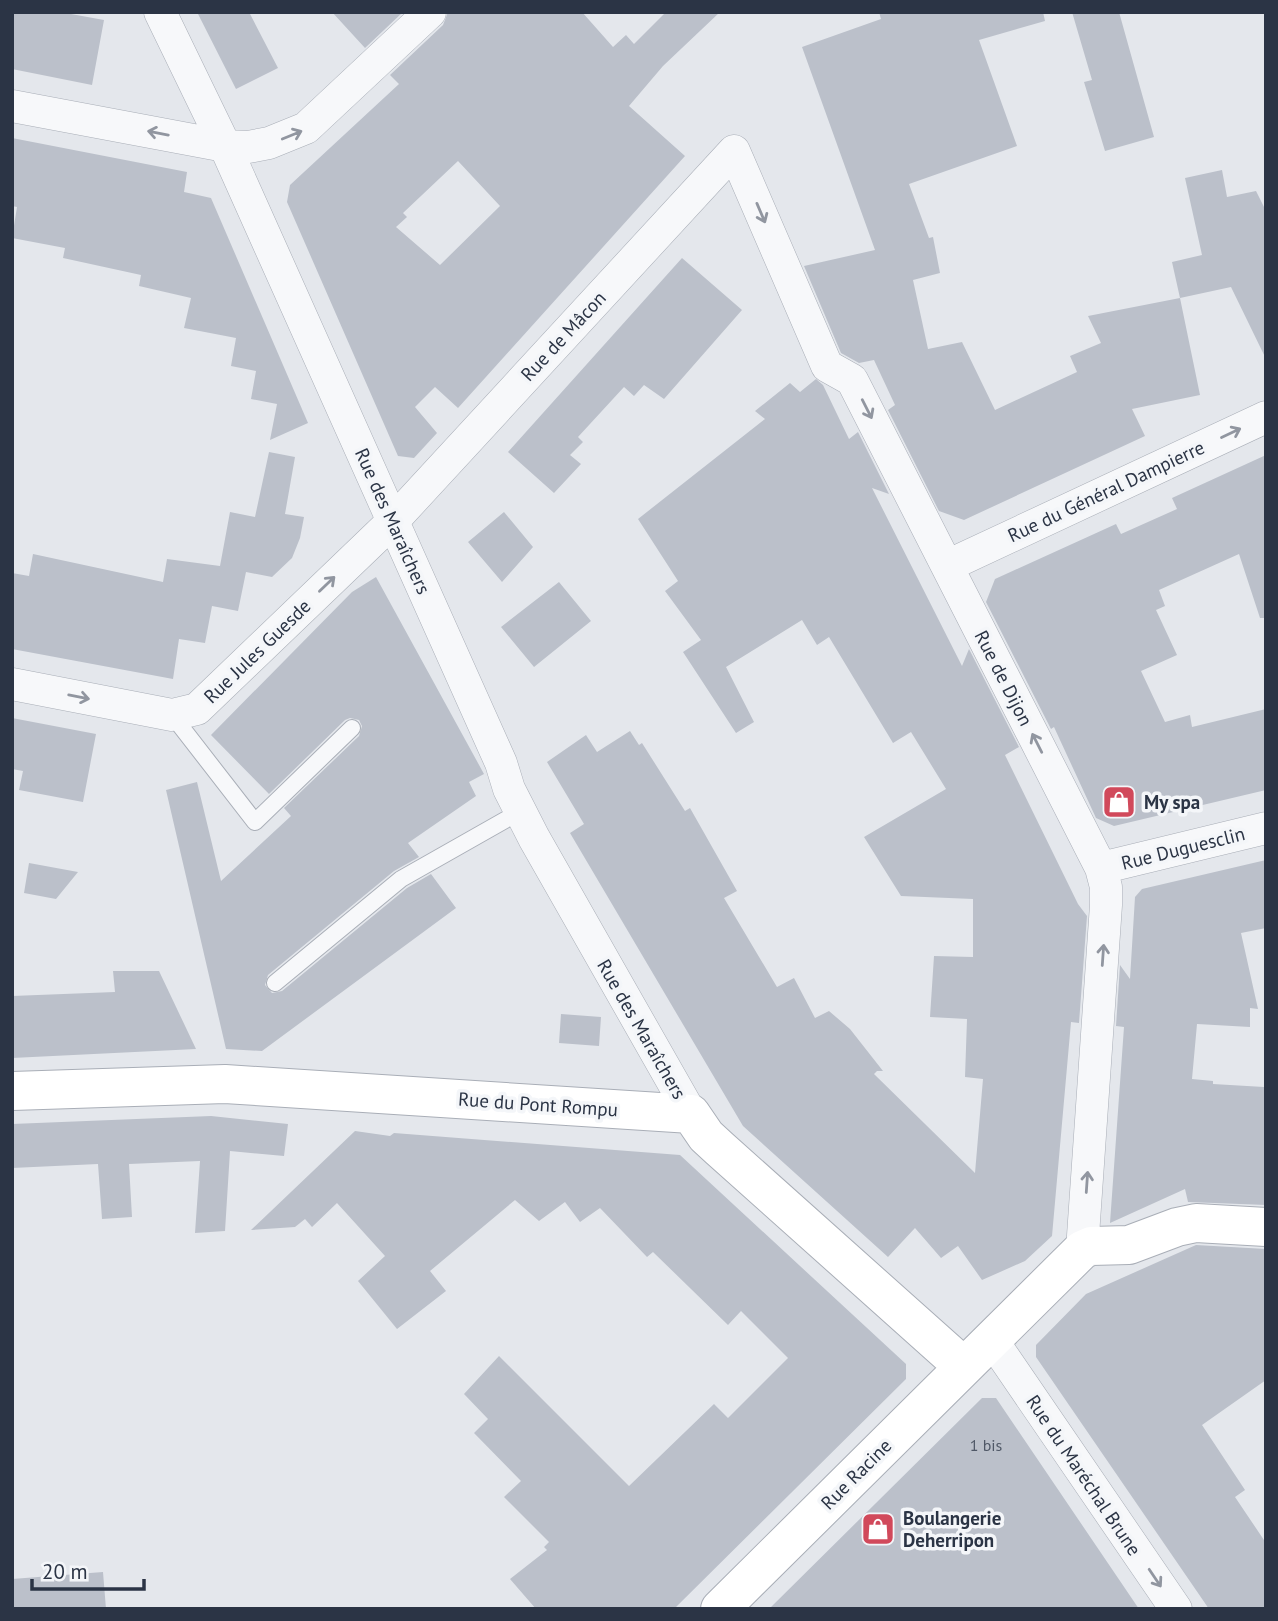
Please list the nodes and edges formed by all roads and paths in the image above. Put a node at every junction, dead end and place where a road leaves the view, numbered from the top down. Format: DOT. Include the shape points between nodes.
graph roads {
  1 [pos="160,12"];
  2 [pos="430,12"];
  3 [pos="12,106"];
  4 [pos="225,146"];
  5 [pos="734,151"];
  6 [pos="1266,417"];
  7 [pos="393,520"];
  8 [pos="947,566"];
  9 [pos="12,684"];
  10 [pos="172,715"];
  11 [pos="352,728"];
  12 [pos="521,811"];
  13 [pos="1266,828"];
  14 [pos="1101,868"];
  15 [pos="275,983"];
  16 [pos="12,1091"];
  17 [pos="691,1114"];
  18 [pos="1266,1227"];
  19 [pos="1082,1250"];
  20 [pos="992,1340"];
  21 [pos="964,1367"];
  22 [pos="720,1609"];
  23 [pos="1176,1609"];
  1 -- 4 [label="street, Rue des Maraîchers"];
  4 -- 2 [label="street, one-way" via="269,143 306,128"];
  4 -- 3 [label="street, one-way"];
  4 -- 7 [label="street, Rue des Maraîchers"];
  5 -- 7 [label="street, Rue de Mâcon"];
  5 -- 8 [label="street, Rue de Dijon, one-way" via="827,366 852,380"];
  8 -- 6 [label="street, Rue du Général Dampierre, one-way"];
  10 -- 7 [label="street, Rue Jules Guesde, one-way" via="197,709"];
  7 -- 12 [label="street, Rue des Maraîchers"];
  14 -- 8 [label="street, Rue de Dijon, one-way"];
  9 -- 10 [label="street, one-way"];
  10 -- 11 [label="lane" via="255,822"];
  12 -- 15 [label="lane" via="401,879"];
  12 -- 17 [label="street, Rue des Maraîchers"];
  13 -- 14 [label="street, Rue Duguesclin"];
  19 -- 14 [label="street, Rue de Dijon, one-way" via="1107,905"];
  16 -- 17 [label="street, Rue du Pont Rompu" via="225,1084"];
  17 -- 21 [label="street" via="719,1148"];
  18 -- 19 [label="street" via="1196,1223 1129,1245"];
  19 -- 20 [label="street, Rue Racine"];
  20 -- 21 [label="street, Rue Racine"];
  20 -- 23 [label="street, Rue du Maréchal Brune, one-way"];
  21 -- 22 [label="street, Rue Racine"];
}
